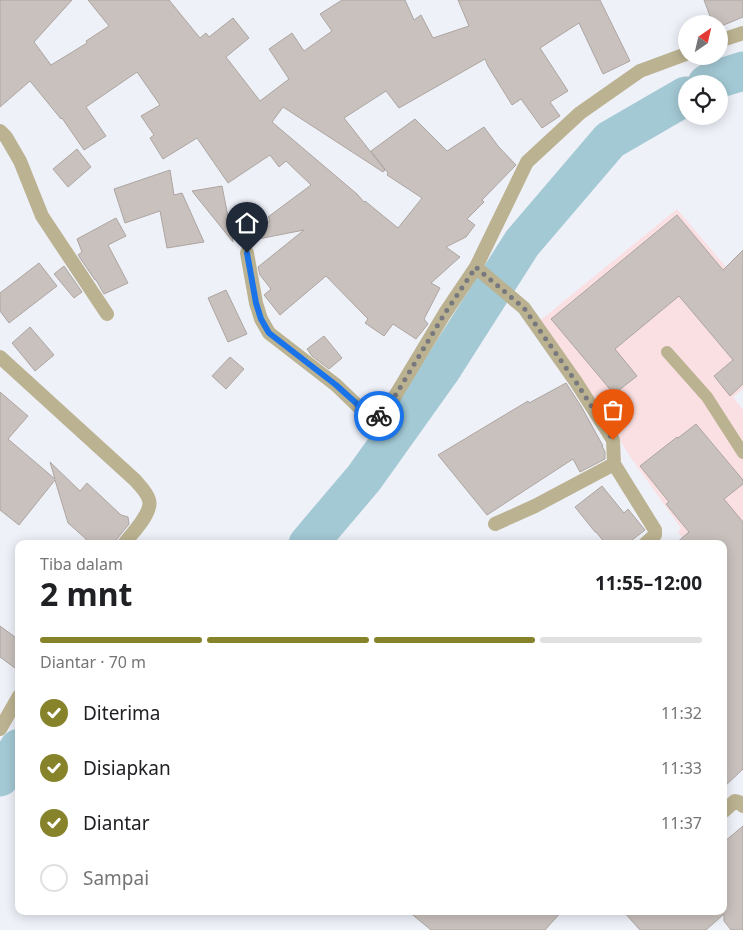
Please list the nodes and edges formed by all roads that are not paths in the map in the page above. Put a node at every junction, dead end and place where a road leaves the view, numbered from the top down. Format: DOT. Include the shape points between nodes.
graph roads {
  1 [pos="743,33"];
  2 [pos="728,38"];
  3 [pos="678,57"];
  4 [pos="0,131"];
  5 [pos="247,253"];
  6 [pos="478,269"];
  7 [pos="107,314"];
  8 [pos="667,352"];
  9 [pos="0,357"];
  10 [pos="743,453"];
  11 [pos="614,464"];
  12 [pos="496,524"];
  13 [pos="127,540"];
  14 [pos="649,540"];
  15 [pos="15,703"];
  16 [pos="0,728"];
  17 [pos="743,806"];
  18 [pos="727,808"];
  1 -- 2 [label="street"];
  3 -- 6 [label="street" via="640,71 580,113 527,162"];
  4 -- 7 [label="street" via="20,161 42,216"];
  5 -- 6 [label="street" via="256,303 269,333 373,417 381,415 389,406 445,313"];
  6 -- 11 [label="street" via="524,308 576,382 613,440"];
  8 -- 10 [label="lane" via="707,397"];
  9 -- 13 [label="street" via="146,493 149,509"];
  11 -- 12 [label="street"];
  11 -- 14 [label="street" via="655,530 655,535"];
  15 -- 16 [label="street"];
  17 -- 18 [label="street" via="735,801"];
}
